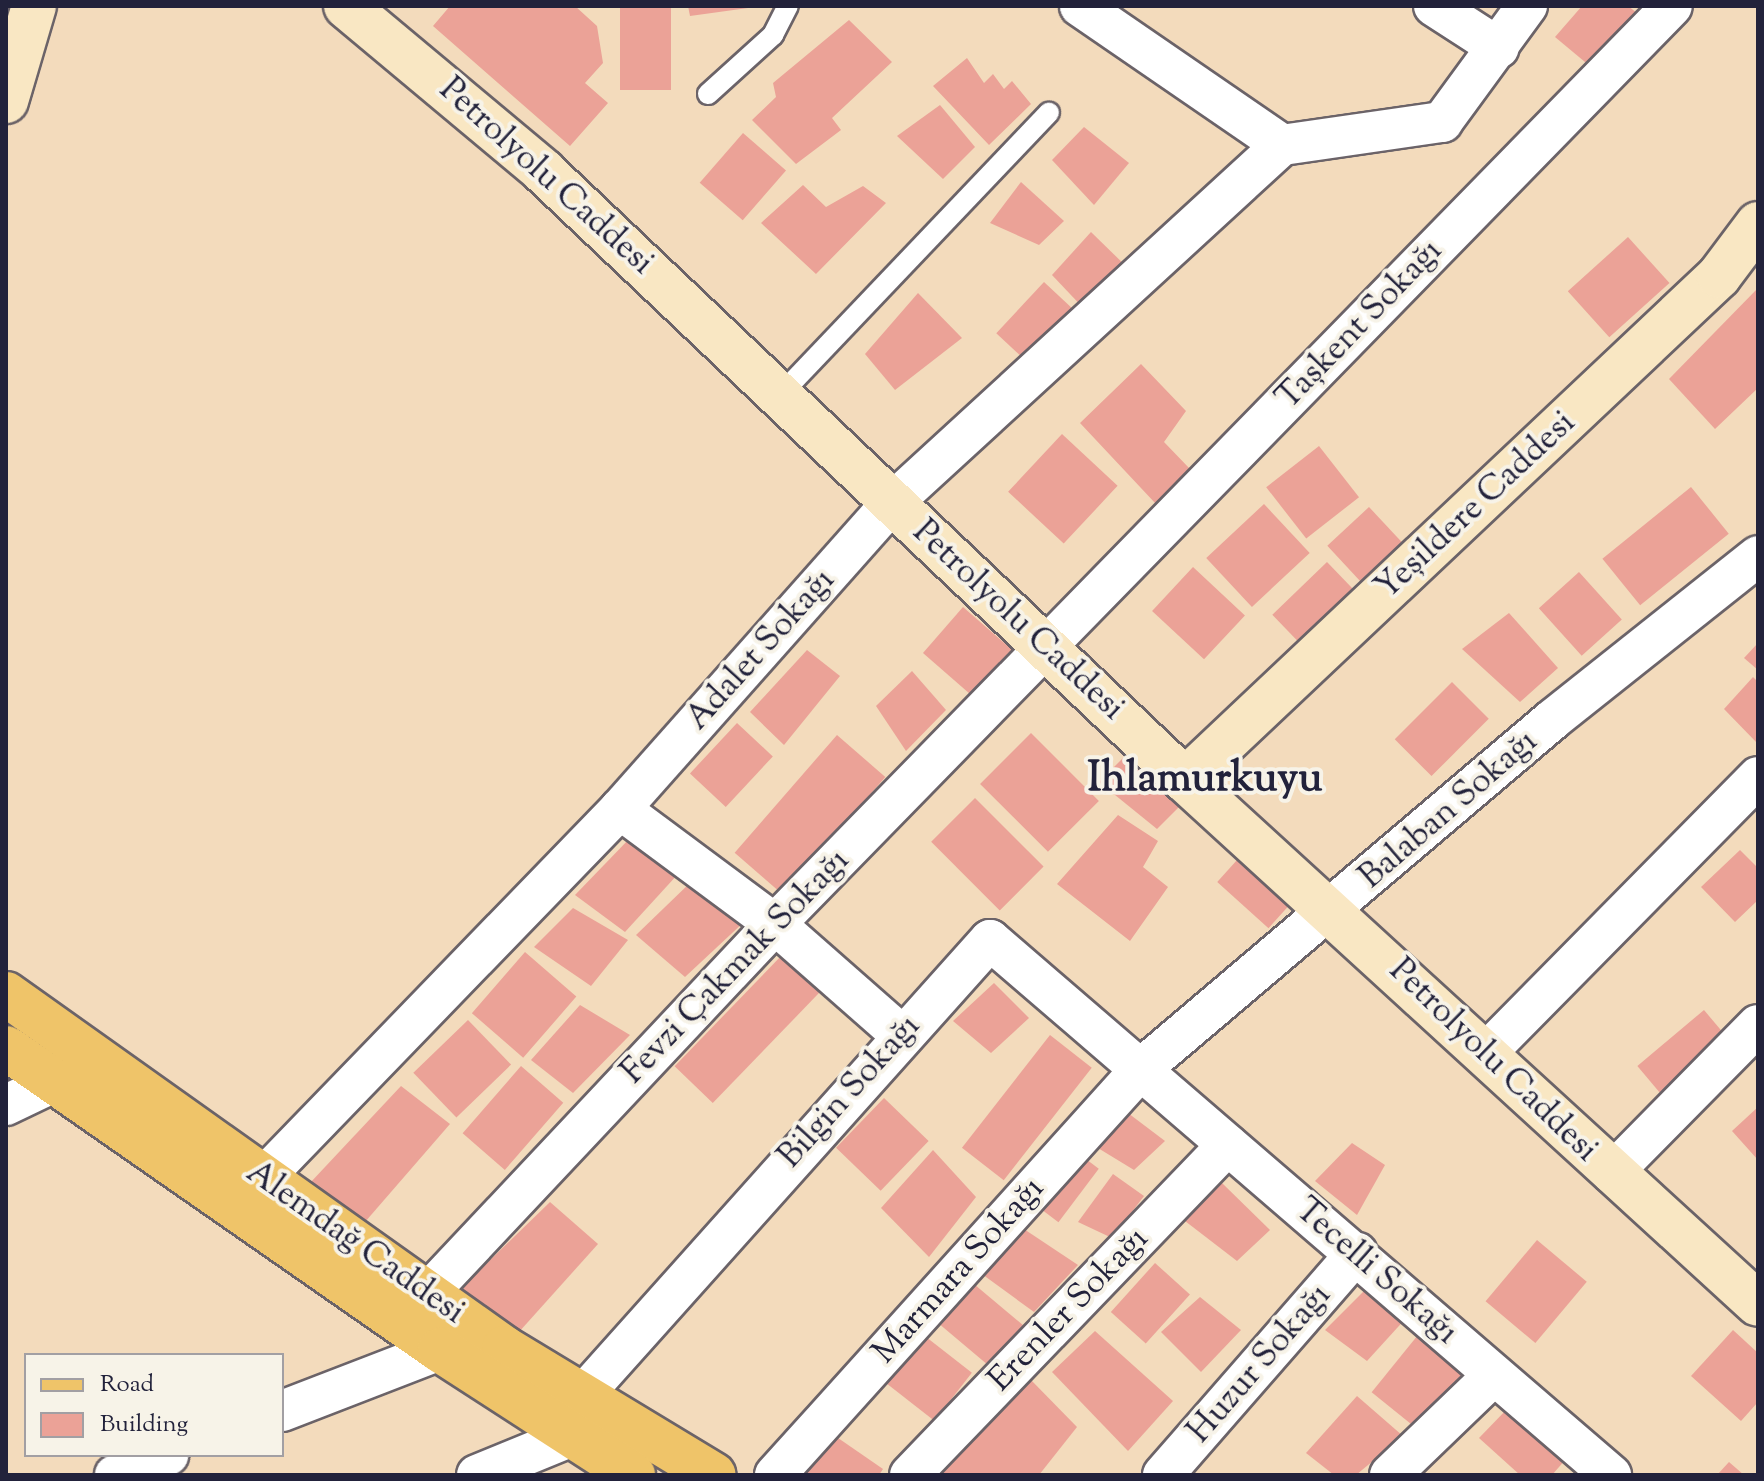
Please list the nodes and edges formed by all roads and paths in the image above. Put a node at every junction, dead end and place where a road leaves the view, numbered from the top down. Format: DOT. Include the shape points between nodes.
graph roads {
  1 [pos="34,6"];
  2 [pos="788,6"];
  3 [pos="1080,6"];
  4 [pos="1434,6"];
  5 [pos="1527,6"];
  6 [pos="1672,6"];
  7 [pos="351,8"];
  8 [pos="1499,48"];
  9 [pos="708,94"];
  10 [pos="6,101"];
  11 [pos="1049,113"];
  12 [pos="1282,145"];
  13 [pos="1758,224"];
  14 [pos="780,395"];
  15 [pos="892,503"];
  16 [pos="1758,556"];
  17 [pos="1049,646"];
  18 [pos="1758,777"];
  19 [pos="1185,780"];
  20 [pos="620,809"];
  21 [pos="1332,911"];
  22 [pos="775,924"];
  23 [pos="6,994"];
  24 [pos="1758,1025"];
  25 [pos="900,1034"];
  26 [pos="6,1048"];
  27 [pos="1485,1054"];
  28 [pos="1142,1068"];
  29 [pos="54,1082"];
  30 [pos="6,1105"];
  31 [pos="1228,1145"];
  32 [pos="1612,1173"];
  33 [pos="263,1178"];
  34 [pos="1357,1253"];
  35 [pos="1750,1289"];
  36 [pos="427,1294"];
  37 [pos="440,1350"];
  38 [pos="1493,1376"];
  39 [pos="284,1410"];
  40 [pos="577,1416"];
  41 [pos="163,1457"];
  42 [pos="115,1475"];
  43 [pos="477,1475"];
  44 [pos="633,1475"];
  45 [pos="714,1475"];
  46 [pos="775,1475"];
  47 [pos="910,1475"];
  48 [pos="1163,1475"];
  49 [pos="1390,1475"];
  50 [pos="1611,1475"];
  1 -- 10 [label="main road"];
  2 -- 9 [label="lane" via="773,35"];
  3 -- 12 [label="street"];
  4 -- 8 [label="street"];
  5 -- 8 [label="street"];
  6 -- 17 [label="street, Taşkent Sokağı"];
  7 -- 14 [label="main road, Petrolyolu Caddesi" via="543,171"];
  8 -- 12 [label="street" via="1442,122"];
  11 -- 14 [label="lane"];
  12 -- 15 [label="street, Adalet Sokağı"];
  13 -- 19 [label="main road, Yeşildere Caddesi" via="1719,276"];
  14 -- 15 [label="main road, Petrolyolu Caddesi"];
  15 -- 17 [label="main road, Petrolyolu Caddesi"];
  15 -- 20 [label="street, Adalet Sokağı"];
  16 -- 21 [label="street, Balaban Sokağı" via="1552,720"];
  17 -- 19 [label="main road, Petrolyolu Caddesi"];
  17 -- 22 [label="street, Fevzi Çakmak Sokağı"];
  18 -- 27 [label="street"];
  19 -- 21 [label="main road, Petrolyolu Caddesi"];
  20 -- 22 [label="street"];
  20 -- 33 [label="street, Adalet Sokağı"];
  21 -- 27 [label="main road, Petrolyolu Caddesi"];
  21 -- 28 [label="street, Balaban Sokağı"];
  22 -- 25 [label="street"];
  22 -- 36 [label="street, Fevzi Çakmak Sokağı"];
  23 -- 33 [label="main road, Alemdağ Caddesi"];
  24 -- 32 [label="street"];
  25 -- 28 [label="street, Bilgin Sokağı" via="990,940"];
  25 -- 40 [label="street, Bilgin Sokağı"];
  26 -- 29 [label="main road, Alemdağ Caddesi"];
  27 -- 32 [label="main road, Petrolyolu Caddesi"];
  28 -- 31 [label="street, Tecelli Sokağı"];
  28 -- 46 [label="street, Marmara Sokağı"];
  29 -- 30 [label="street"];
  29 -- 37 [label="main road, Alemdağ Caddesi"];
  31 -- 34 [label="street, Tecelli Sokağı"];
  31 -- 47 [label="street, Erenler Sokağı"];
  32 -- 35 [label="main road, Petrolyolu Caddesi"];
  33 -- 36 [label="main road, Alemdağ Caddesi"];
  34 -- 38 [label="street, Tecelli Sokağı"];
  34 -- 48 [label="street, Huzur Sokağı"];
  36 -- 40 [label="main road, Alemdağ Caddesi"];
  37 -- 39 [label="street"];
  37 -- 40 [label="main road, Alemdağ Caddesi"];
  38 -- 49 [label="street"];
  38 -- 50 [label="street, Tecelli Sokağı"];
  40 -- 43 [label="street"];
  40 -- 44 [label="main road, Alemdağ Caddesi"];
  40 -- 45 [label="main road, Alemdağ Caddesi"];
  41 -- 42 [label="street"];
}
